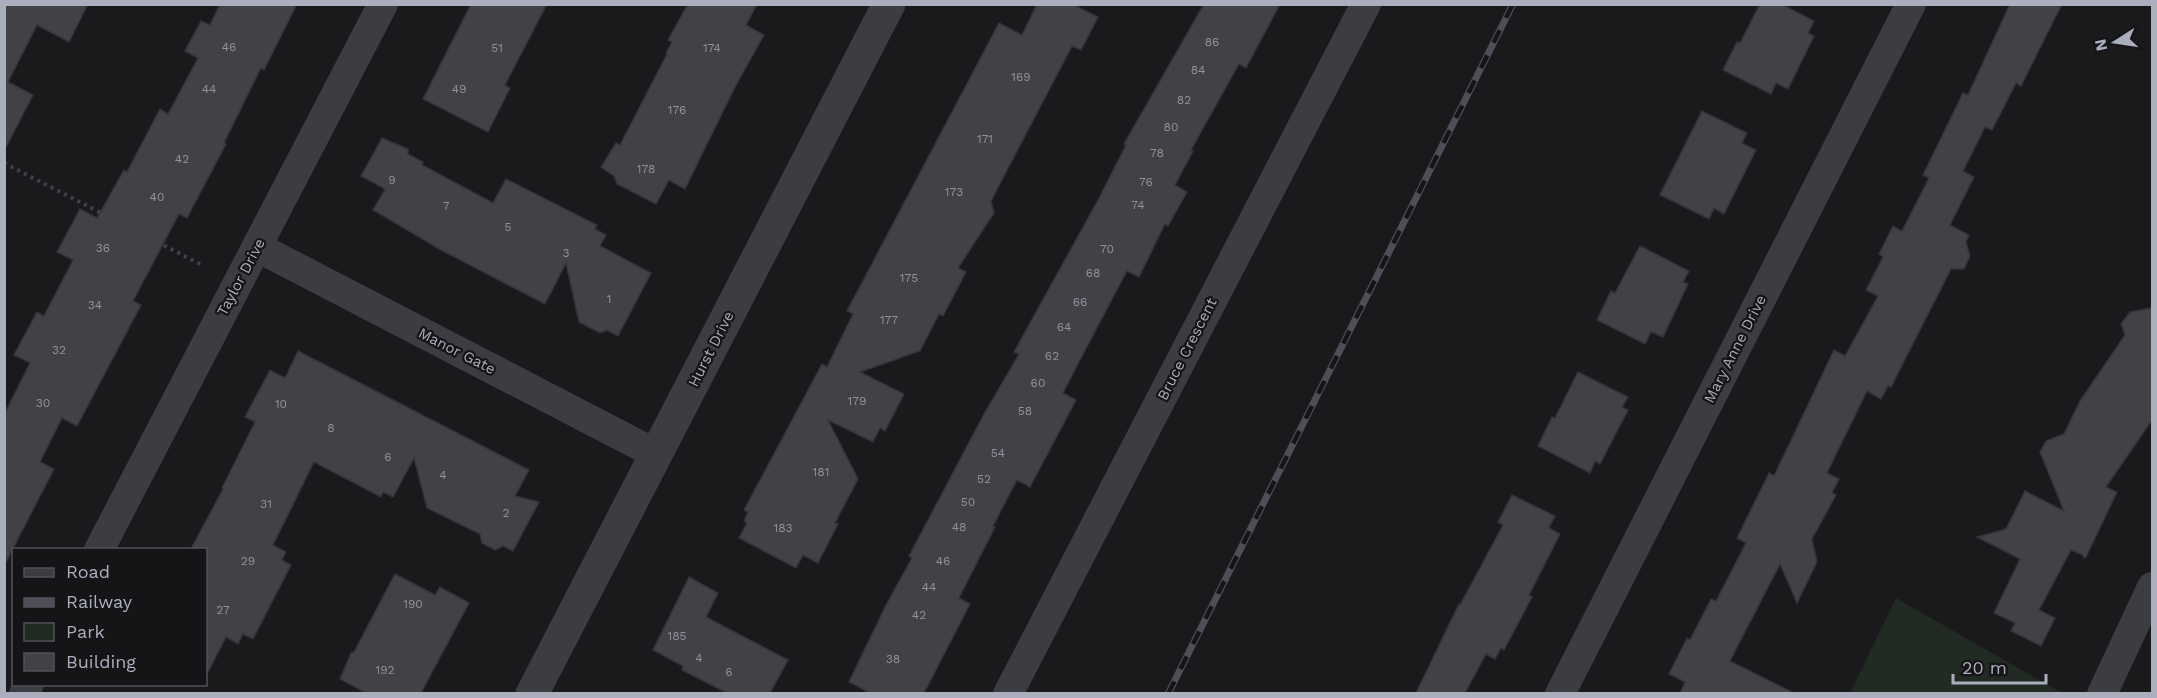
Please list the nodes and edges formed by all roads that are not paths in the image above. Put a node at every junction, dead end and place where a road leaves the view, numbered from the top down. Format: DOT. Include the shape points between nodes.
graph roads {
  1 [pos="383,4"];
  2 [pos="890,4"];
  3 [pos="1366,4"];
  4 [pos="1911,4"];
  5 [pos="257,247"];
  6 [pos="656,454"];
  7 [pos="100,548"];
  8 [pos="2152,587"];
  9 [pos="533,693"];
  10 [pos="1008,693"];
  11 [pos="1560,693"];
  12 [pos="2102,693"];
  1 -- 5 [label="street, Taylor Drive"];
  2 -- 6 [label="street, Hurst Drive"];
  3 -- 10 [label="street, Bruce Crescent"];
  4 -- 11 [label="street, Mary Anne Drive"];
  5 -- 6 [label="street, Manor Gate"];
  5 -- 7 [label="street, Taylor Drive"];
  6 -- 9 [label="street, Hurst Drive"];
  8 -- 12 [label="street"];
}
